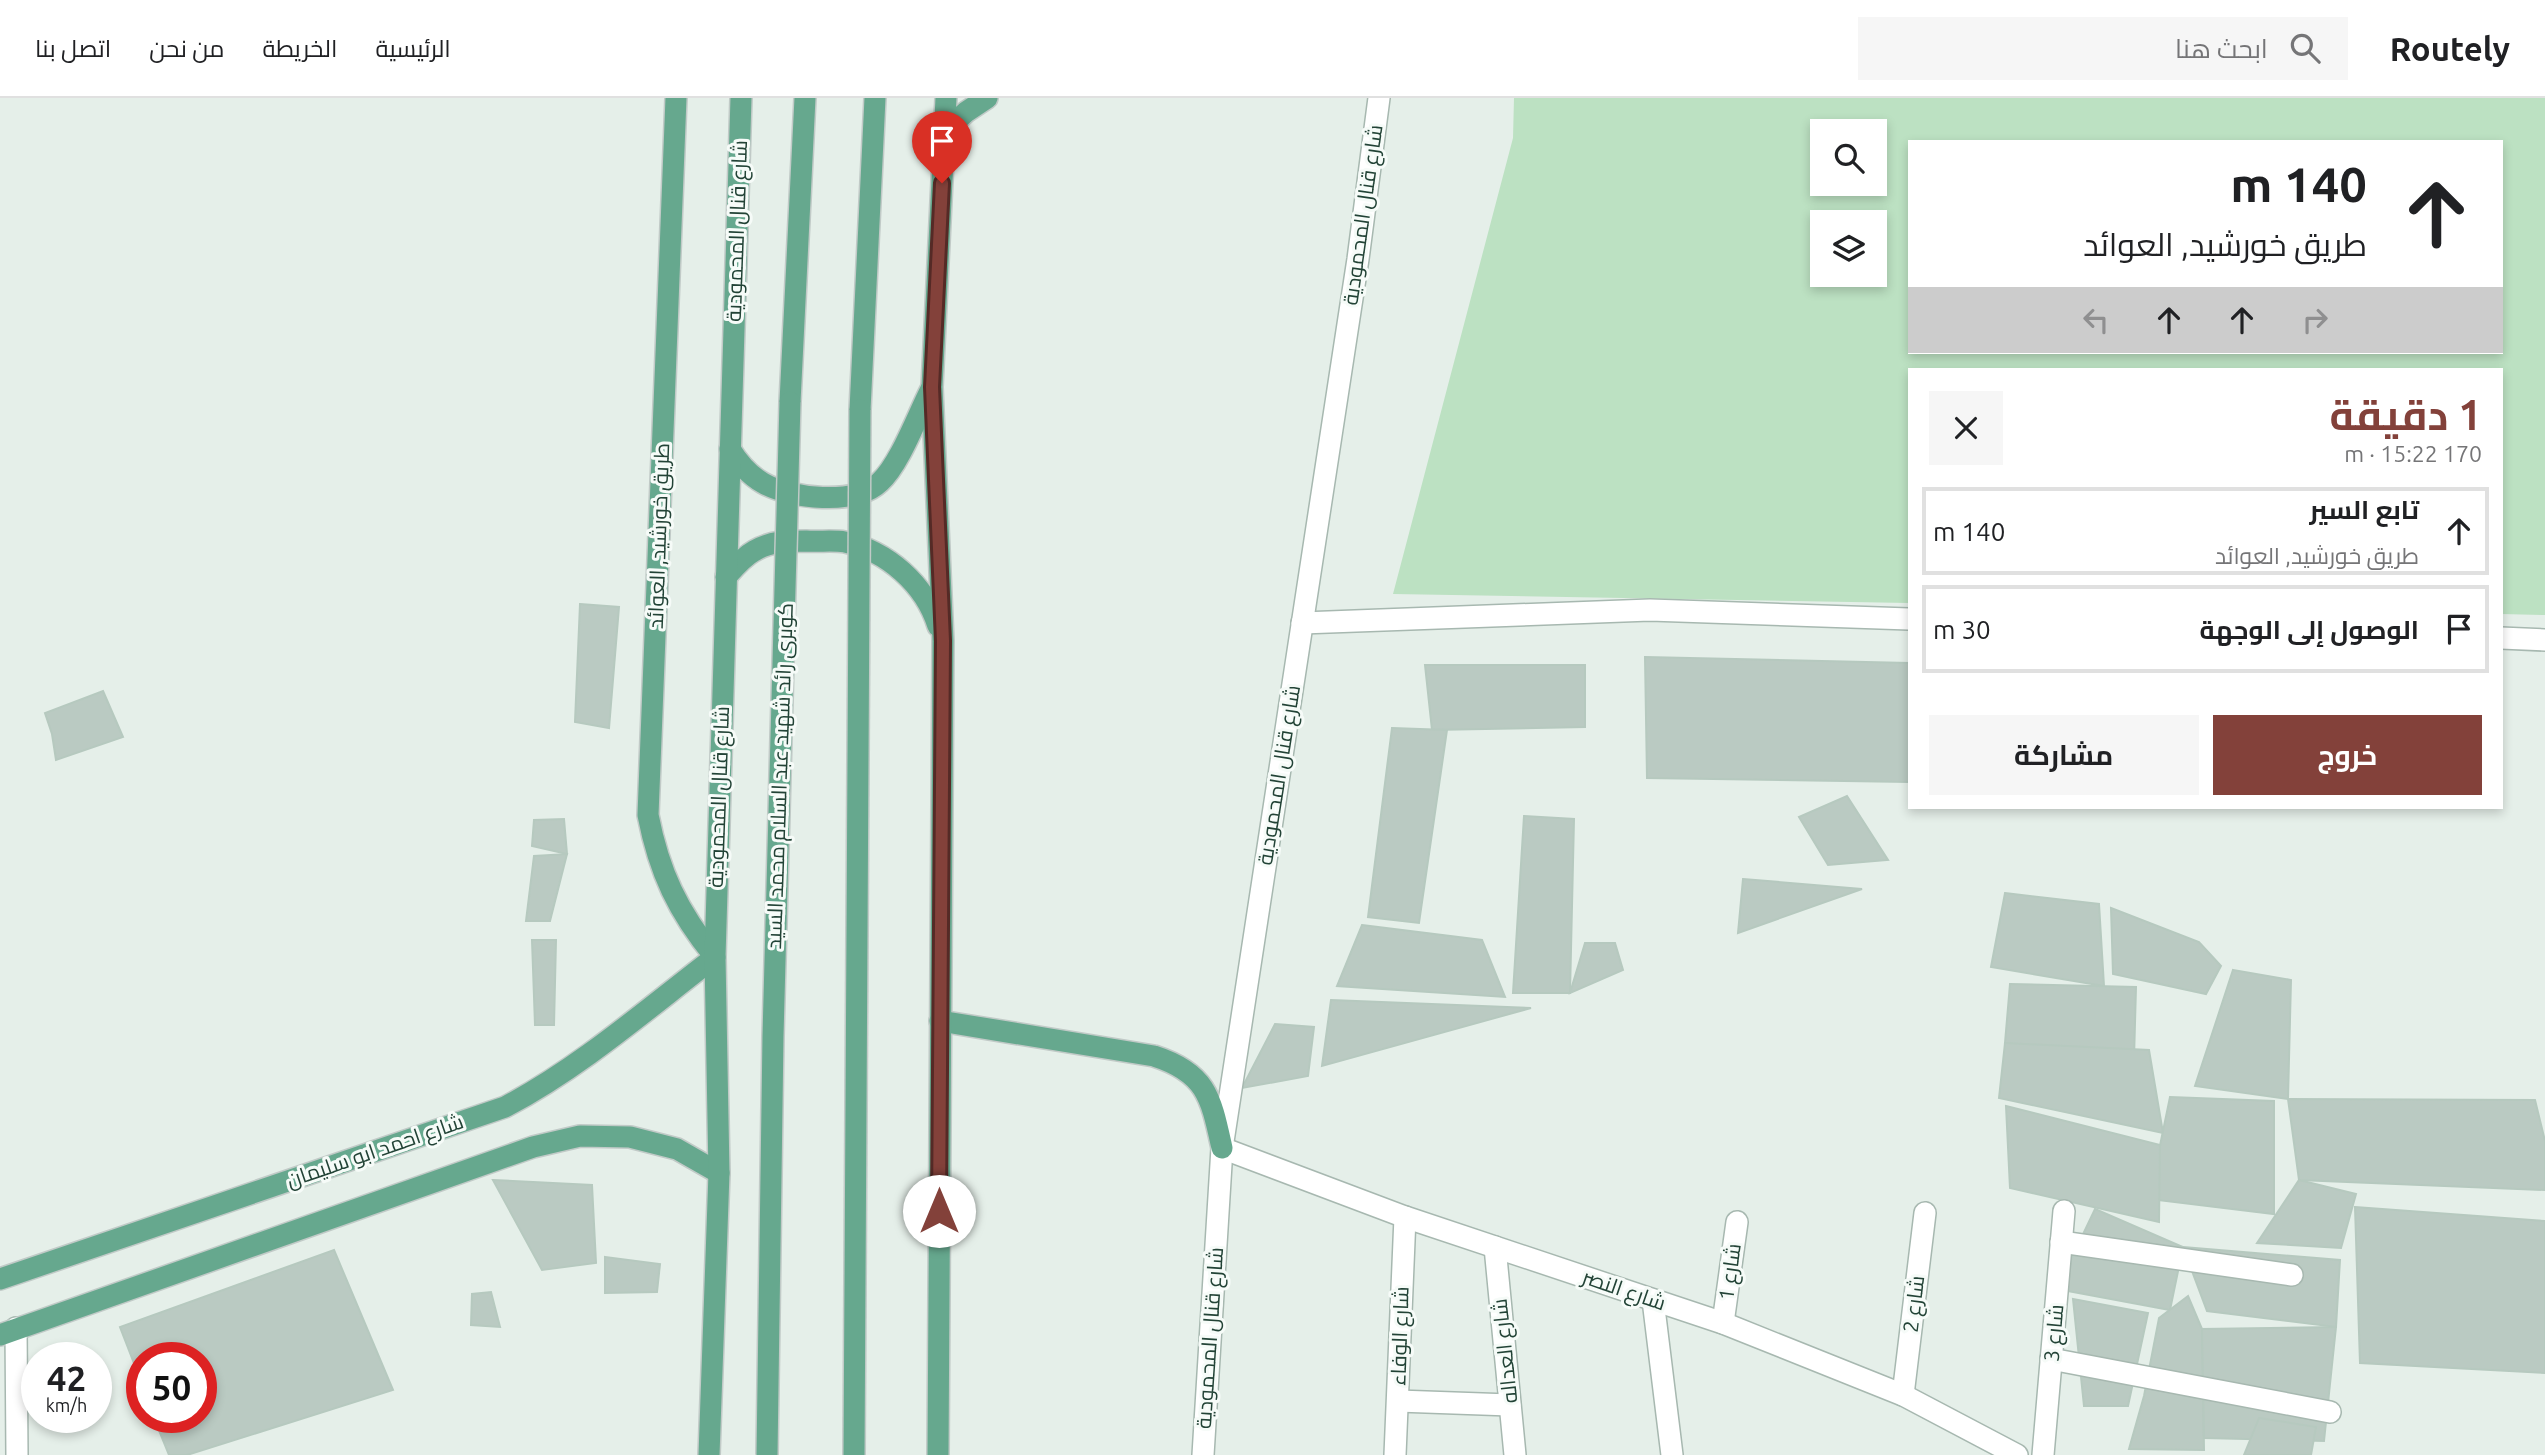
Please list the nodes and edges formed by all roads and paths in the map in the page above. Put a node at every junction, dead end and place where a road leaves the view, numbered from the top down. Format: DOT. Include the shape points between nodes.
graph roads {
  1 [pos="676,98"];
  2 [pos="741,98"];
  3 [pos="805,98"];
  4 [pos="875,98"];
  5 [pos="946,98"];
  6 [pos="987,98"];
  7 [pos="1379,98"];
  8 [pos="945,131"];
  9 [pos="932,387"];
  10 [pos="730,449"];
  11 [pos="726,578"];
  12 [pos="1908,619"];
  13 [pos="1302,623"];
  14 [pos="2503,639"];
  15 [pos="2545,640"];
  16 [pos="943,641"];
  17 [pos="715,957"];
  18 [pos="940,1021"];
  19 [pos="1222,1147"];
  20 [pos="719,1173"];
  21 [pos="2064,1211"];
  22 [pos="1925,1213"];
  23 [pos="1405,1217"];
  24 [pos="1737,1222"];
  25 [pos="2062,1242"];
  26 [pos="1495,1247"];
  27 [pos="2292,1275"];
  28 [pos="0,1279"];
  29 [pos="1653,1300"];
  30 [pos="1723,1323"];
  31 [pos="8,1331"];
  32 [pos="2051,1359"];
  33 [pos="1903,1395"];
  34 [pos="1398,1401"];
  35 [pos="1510,1405"];
  36 [pos="2330,1412"];
  37 [pos="17,1455"];
  38 [pos="709,1455"];
  39 [pos="767,1455"];
  40 [pos="854,1455"];
  41 [pos="938,1455"];
  42 [pos="1203,1455"];
  43 [pos="1395,1455"];
  44 [pos="1515,1455"];
  45 [pos="1672,1455"];
  46 [pos="2017,1455"];
  47 [pos="2043,1455"];
  1 -- 17 [label="main road, طريق خورشيد, العوائد" via="648,815 663,874 694,931"];
  2 -- 10 [label="main road, شارع قنال المحمودية"];
  3 -- 39 [label="main road, كوبرى رائد شهيد عبد السلام محمد السيد, bridge" via="790,402"];
  4 -- 40 [label="main road, bridge" via="860,410"];
  5 -- 8 [label="main road"];
  6 -- 8 [label="main road"];
  7 -- 13 [label="street, شارع قنال المحمودية"];
  8 -- 9 [label="main road"];
  9 -- 10 [label="main road" via="889,472 863,494 845,498 787,493 760,482"];
  9 -- 16 [label="main road"];
  10 -- 11 [label="main road, شارع قنال المحمودية"];
  11 -- 16 [label="main road" via="754,551 779,541 842,542 864,548 903,572 921,592"];
  11 -- 17 [label="main road, شارع قنال المحمودية"];
  12 -- 13 [label="street" via="1650,610"];
  13 -- 19 [label="street, شارع قنال المحمودية"];
  14 -- 15 [label="street"];
  16 -- 18 [label="main road"];
  17 -- 20 [label="main road, شارع قنال المحمودية"];
  17 -- 28 [label="main road, شارع احمد ابو سليمان" via="573,1066 505,1107"];
  18 -- 19 [label="main road" via="1170,1061 1190,1074 1208,1096"];
  18 -- 41 [label="main road"];
  19 -- 23 [label="street, شارع النصر"];
  19 -- 42 [label="street, شارع قنال المحمودية"];
  20 -- 31 [label="main road" via="677,1149 629,1137 580,1136 533,1147"];
  20 -- 38 [label="main road, شارع قنال المحمودية"];
  21 -- 25 [label="street, شارع 3"];
  22 -- 33 [label="street, شارع 2"];
  23 -- 26 [label="street, شارع النصر"];
  23 -- 34 [label="street, شارع الوفاء"];
  24 -- 30 [label="street, شارع 1"];
  25 -- 27 [label="street"];
  25 -- 32 [label="street, شارع 3"];
  26 -- 29 [label="street, شارع النصر"];
  26 -- 35 [label="street, شارع العداله"];
  29 -- 30 [label="street, شارع النصر"];
  29 -- 45 [label="street"];
  30 -- 33 [label="street, شارع النصر"];
  31 -- 37 [label="street"];
  32 -- 36 [label="street"];
  32 -- 47 [label="street, شارع 3"];
  33 -- 46 [label="street, شارع النصر"];
  34 -- 35 [label="street"];
  34 -- 43 [label="street, شارع الوفاء"];
  35 -- 44 [label="street, شارع العداله"];
}
